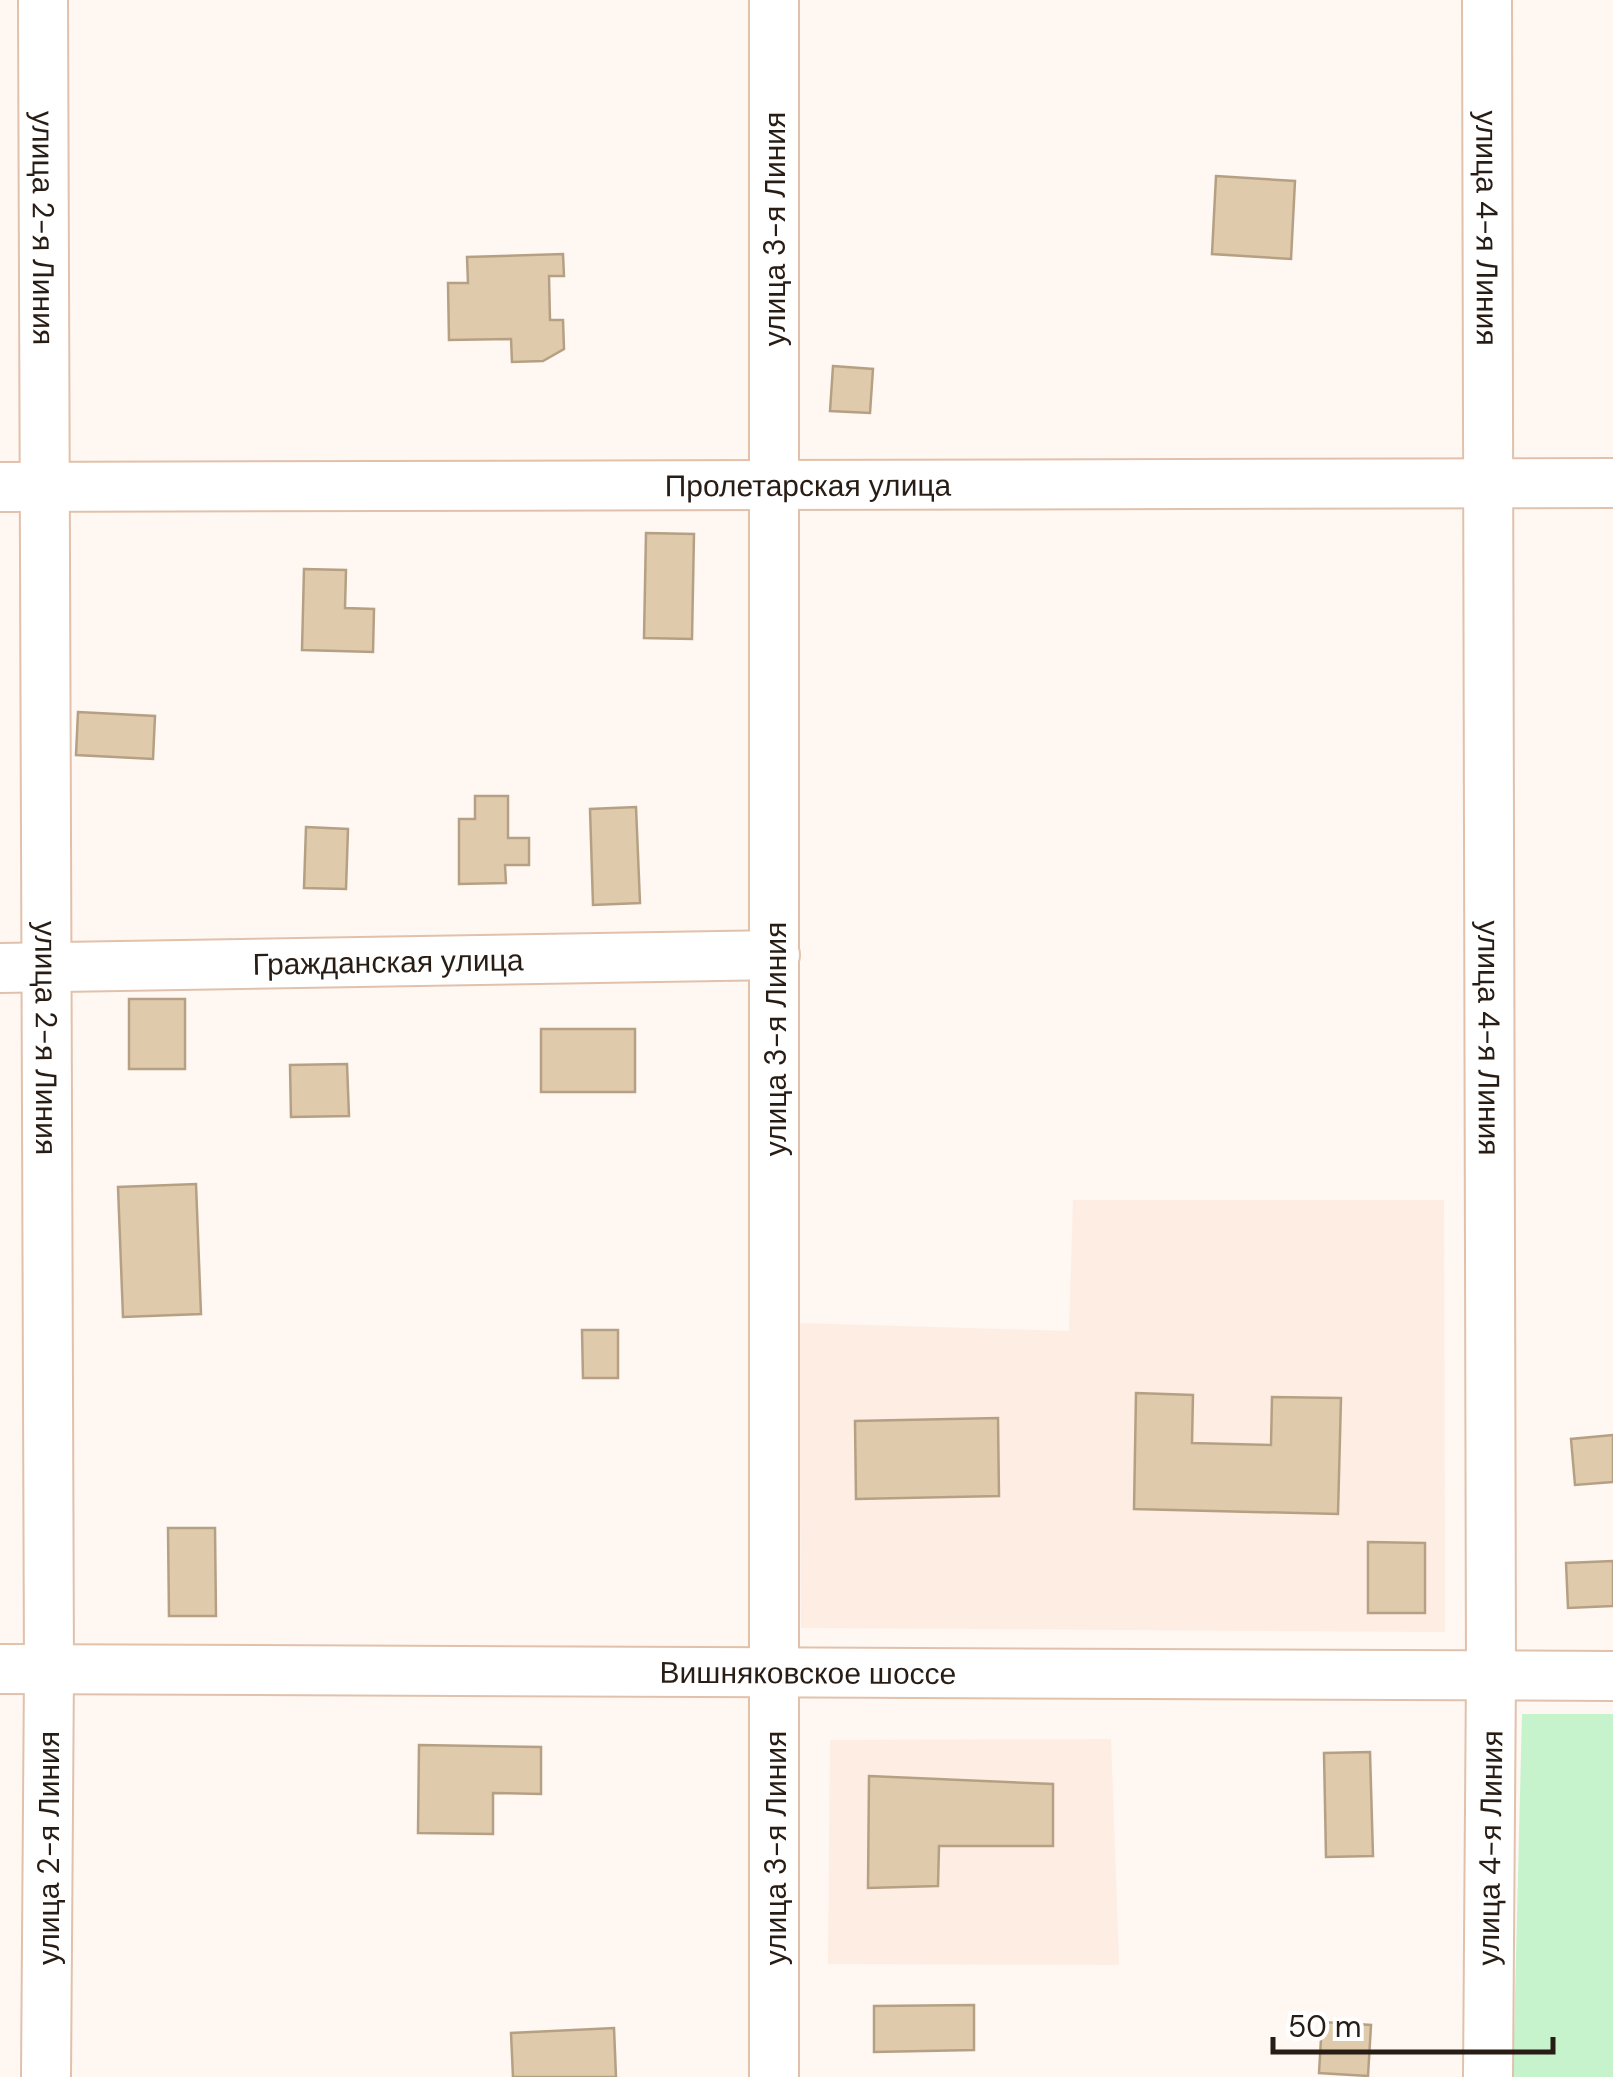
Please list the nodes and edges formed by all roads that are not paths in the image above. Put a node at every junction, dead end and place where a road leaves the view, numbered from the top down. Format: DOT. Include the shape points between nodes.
graph roads {
  1 [pos="44,0"];
  2 [pos="774,0"];
  3 [pos="1488,0"];
  4 [pos="1488,483"];
  5 [pos="1613,483"];
  6 [pos="774,485"];
  7 [pos="22,487"];
  8 [pos="775,954"];
  9 [pos="47,967"];
  10 [pos="0,968"];
  11 [pos="0,1669"];
  12 [pos="49,1670"];
  13 [pos="1491,1674"];
  14 [pos="775,1676"];
  15 [pos="1613,1676"];
  16 [pos="46,2077"];
  17 [pos="774,2077"];
  18 [pos="1488,2077"];
  1 -- 7 [label="street, улица 2-я Линия"];
  2 -- 6 [label="street, улица 3-я Линия"];
  3 -- 4 [label="street, улица 4-я Линия"];
  4 -- 5 [label="street, Пролетарская улица"];
  4 -- 6 [label="street, Пролетарская улица"];
  4 -- 13 [label="street, улица 4-я Линия"];
  6 -- 7 [label="street, Пролетарская улица"];
  6 -- 8 [label="street, улица 3-я Линия"];
  7 -- 9 [label="street, улица 2-я Линия"];
  8 -- 9 [label="street, Гражданская улица"];
  8 -- 14 [label="street, улица 3-я Линия"];
  9 -- 10 [label="street, Гражданская улица"];
  9 -- 12 [label="street, улица 2-я Линия"];
  11 -- 12 [label="street, Вишняковское шоссе"];
  12 -- 14 [label="street, Вишняковское шоссе"];
  12 -- 16 [label="street, улица 2-я Линия"];
  13 -- 14 [label="street, Вишняковское шоссе"];
  13 -- 15 [label="street, Вишняковское шоссе"];
  13 -- 18 [label="street, улица 4-я Линия"];
  14 -- 17 [label="street, улица 3-я Линия"];
}
